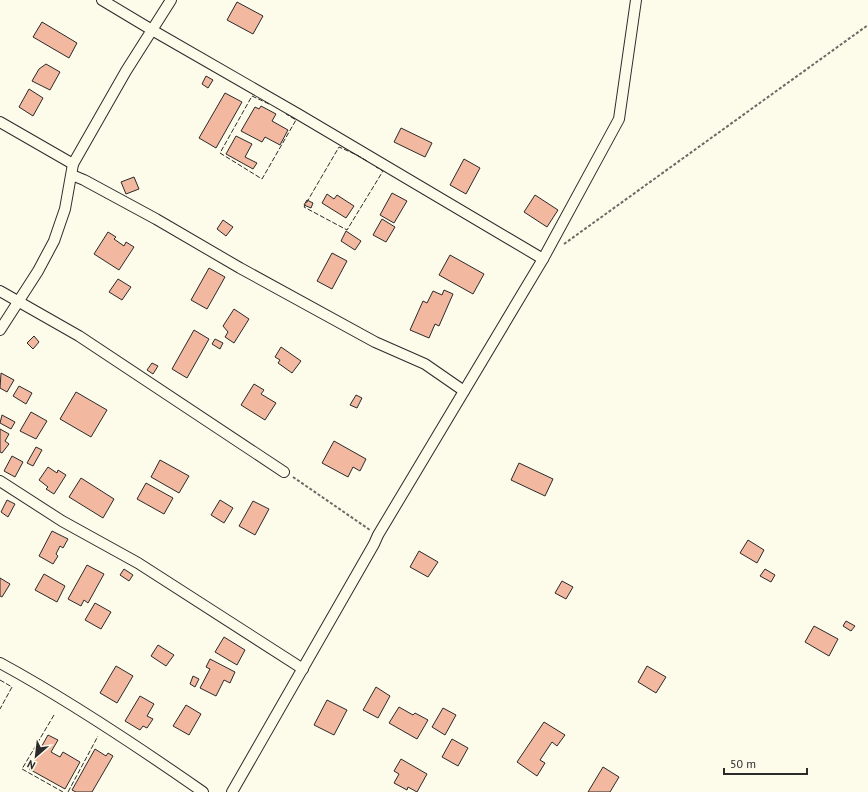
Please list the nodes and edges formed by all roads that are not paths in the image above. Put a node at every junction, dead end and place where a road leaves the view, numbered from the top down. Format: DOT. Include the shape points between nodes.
graph roads {
  1 [pos="102,0"];
  2 [pos="171,0"];
  3 [pos="636,0"];
  4 [pos="152,30"];
  5 [pos="0,122"];
  6 [pos="73,164"];
  7 [pos="72,175"];
  8 [pos="543,259"];
  9 [pos="0,291"];
  10 [pos="18,302"];
  11 [pos="0,330"];
  12 [pos="464,391"];
  13 [pos="284,472"];
  14 [pos="0,481"];
  15 [pos="0,663"];
  16 [pos="303,669"];
  17 [pos="203,792"];
  18 [pos="232,792"];
  1 -- 4 [label="street"];
  2 -- 4 [label="street"];
  3 -- 8 [label="street" via="619,119"];
  4 -- 6 [label="street"];
  4 -- 8 [label="street"];
  5 -- 6 [label="street"];
  6 -- 7 [label="street"];
  7 -- 10 [label="street" via="65,209 54,241"];
  7 -- 12 [label="street" via="149,215 375,342 426,364"];
  8 -- 12 [label="street"];
  9 -- 10 [label="street"];
  10 -- 11 [label="street"];
  10 -- 13 [label="street" via="86,340"];
  12 -- 16 [label="street" via="378,535"];
  14 -- 16 [label="street" via="62,521 138,563"];
  15 -- 17 [label="street" via="43,686"];
  16 -- 18 [label="street"];
}
